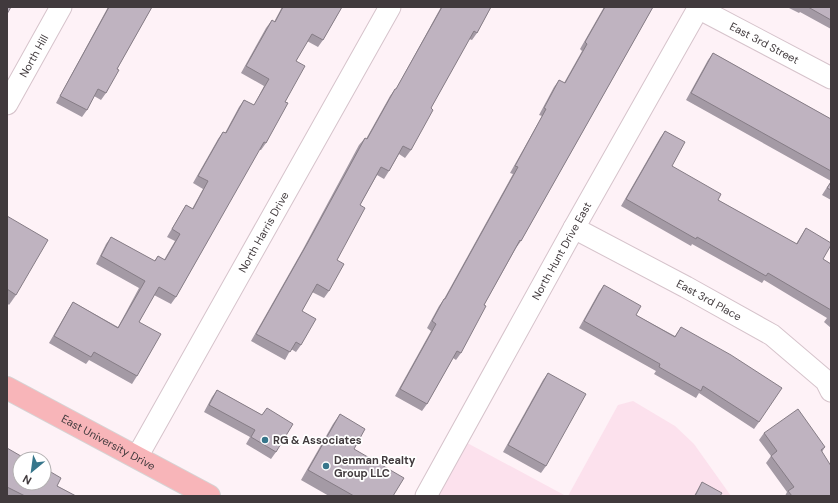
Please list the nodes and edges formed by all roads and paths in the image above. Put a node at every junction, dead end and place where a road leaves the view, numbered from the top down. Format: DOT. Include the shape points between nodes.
graph roads {
  1 [pos="62,7"];
  2 [pos="390,7"];
  3 [pos="699,8"];
  4 [pos="831,78"];
  5 [pos="7,104"];
  6 [pos="574,228"];
  7 [pos="7,388"];
  8 [pos="831,391"];
  9 [pos="137,457"];
  10 [pos="210,496"];
  11 [pos="426,496"];
  1 -- 5 [label="street, North Hill"];
  2 -- 9 [label="street, North Harris Drive"];
  3 -- 4 [label="street, East 3rd Street"];
  3 -- 6 [label="street, North Hunt Drive East"];
  6 -- 8 [label="street, East 3rd Place" via="772,336 826,381"];
  6 -- 11 [label="street, North Hunt Drive East"];
  7 -- 9 [label="main road, East University Drive"];
  9 -- 10 [label="main road, East University Drive"];
}
